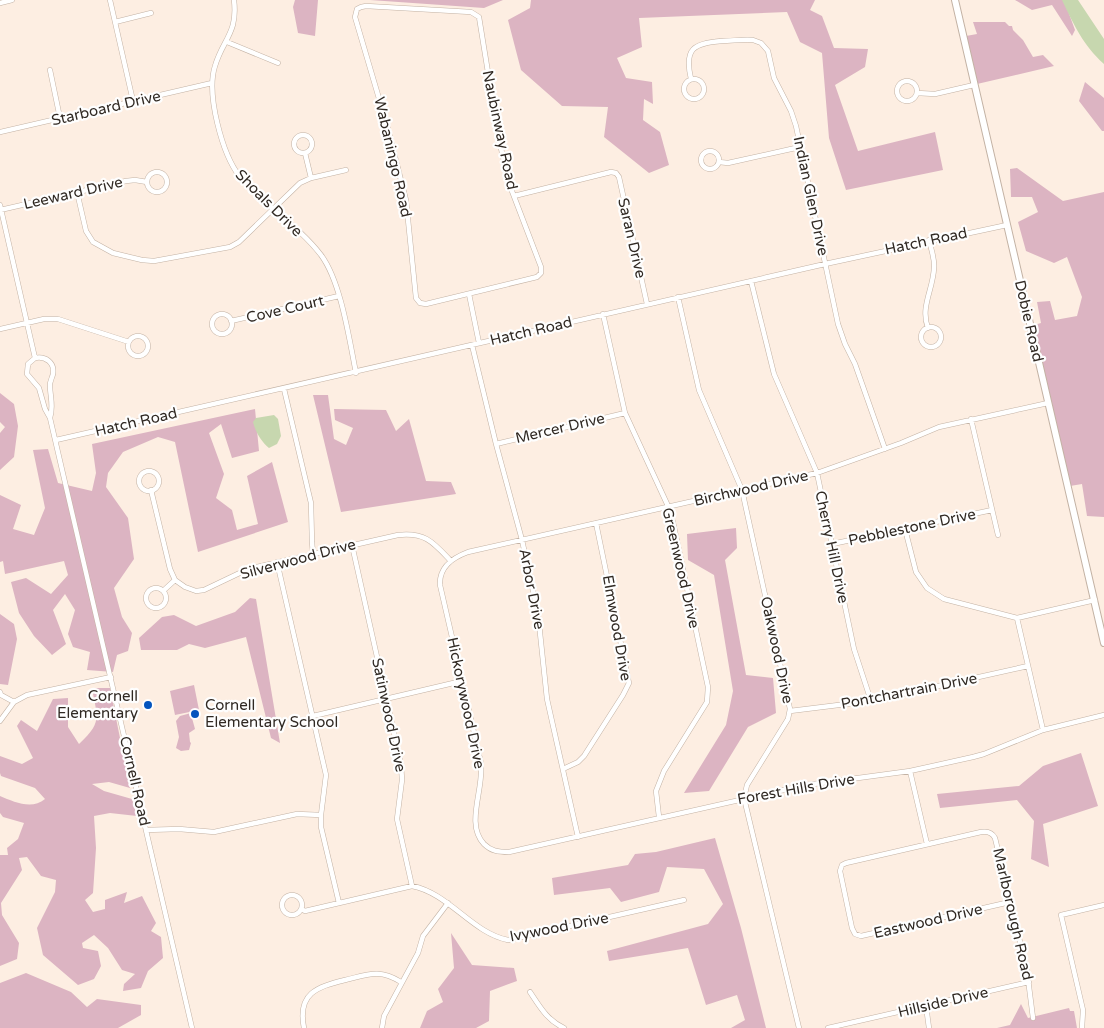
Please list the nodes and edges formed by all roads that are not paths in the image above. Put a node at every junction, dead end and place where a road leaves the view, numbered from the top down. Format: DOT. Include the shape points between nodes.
graph roads {
  1 [pos="12,0"];
  2 [pos="110,0"];
  3 [pos="234,0"];
  4 [pos="955,0"];
  5 [pos="0,3"];
  6 [pos="151,13"];
  7 [pos="476,14"];
  8 [pos="115,22"];
  9 [pos="227,42"];
  10 [pos="278,63"];
  11 [pos="50,70"];
  12 [pos="691,79"];
  13 [pos="212,83"];
  14 [pos="974,85"];
  15 [pos="917,93"];
  16 [pos="133,101"];
  17 [pos="60,118"];
  18 [pos="0,132"];
  19 [pos="800,147"];
  20 [pos="305,153"];
  21 [pos="719,162"];
  22 [pos="346,170"];
  23 [pos="311,178"];
  24 [pos="147,182"];
  25 [pos="77,192"];
  26 [pos="514,196"];
  27 [pos="0,208"];
  28 [pos="274,209"];
  29 [pos="1006,225"];
  30 [pos="929,240"];
  31 [pos="826,264"];
  32 [pos="751,280"];
  33 [pos="469,294"];
  34 [pos="339,296"];
  35 [pos="678,297"];
  36 [pos="647,304"];
  37 [pos="602,314"];
  38 [pos="231,321"];
  39 [pos="27,322"];
  40 [pos="928,328"];
  41 [pos="0,329"];
  42 [pos="129,342"];
  43 [pos="479,343"];
  44 [pos="472,345"];
  45 [pos="35,358"];
  46 [pos="356,372"];
  47 [pos="284,389"];
  48 [pos="1048,402"];
  49 [pos="625,413"];
  50 [pos="50,418"];
  51 [pos="971,420"];
  52 [pos="56,440"];
  53 [pos="496,444"];
  54 [pos="885,449"];
  55 [pos="817,473"];
  56 [pos="151,490"];
  57 [pos="742,490"];
  58 [pos="668,506"];
  59 [pos="992,510"];
  60 [pos="596,523"];
  61 [pos="905,529"];
  62 [pos="998,535"];
  63 [pos="522,540"];
  64 [pos="832,544"];
  65 [pos="352,545"];
  66 [pos="314,554"];
  67 [pos="450,560"];
  68 [pos="277,562"];
  69 [pos="175,580"];
  70 [pos="163,591"];
  71 [pos="1094,600"];
  72 [pos="1017,618"];
  73 [pos="1104,643"];
  74 [pos="1028,666"];
  75 [pos="111,677"];
  76 [pos="462,681"];
  77 [pos="0,694"];
  78 [pos="387,699"];
  79 [pos="870,701"];
  80 [pos="14,702"];
  81 [pos="790,711"];
  82 [pos="313,716"];
  83 [pos="1104,716"];
  84 [pos="0,721"];
  85 [pos="1043,730"];
  86 [pos="563,769"];
  87 [pos="910,771"];
  88 [pos="744,798"];
  89 [pos="321,815"];
  90 [pos="658,817"];
  91 [pos="146,830"];
  92 [pos="578,837"];
  93 [pos="927,844"];
  94 [pos="486,846"];
  95 [pos="412,886"];
  96 [pos="684,900"];
  97 [pos="1010,902"];
  98 [pos="339,903"];
  99 [pos="448,903"];
  100 [pos="1104,905"];
  101 [pos="301,910"];
  102 [pos="402,982"];
  103 [pos="1029,982"];
  104 [pos="530,992"];
  105 [pos="926,1006"];
  106 [pos="1033,1018"];
  107 [pos="192,1028"];
  108 [pos="304,1028"];
  109 [pos="382,1028"];
  110 [pos="564,1028"];
  111 [pos="799,1028"];
  112 [pos="828,1028"];
  113 [pos="929,1028"];
  114 [pos="1082,1028"];
  1 -- 5 [label="street"];
  2 -- 8 [label="street"];
  3 -- 9 [label="street, Shoals Drive" via="234,21"];
  4 -- 14 [label="street, Dobie Road"];
  6 -- 8 [label="street"];
  7 -- 26 [label="street, Naubinway Road" via="480,21 499,140"];
  7 -- 33 [label="street, Wabaningo Road" via="366,6 355,12 403,190 409,221 414,294 420,303 426,304"];
  8 -- 16 [label="street"];
  9 -- 10 [label="street"];
  9 -- 13 [label="street, Shoals Drive" via="216,63"];
  11 -- 17 [label="street"];
  12 -- 12 [label="street, Indian Glen Drive" via="685,84 684,91 688,98 696,99 704,87 699,80"];
  12 -- 19 [label="street, Indian Glen Drive" via="689,59 698,45 750,40 761,43 768,51 776,83 793,118"];
  13 -- 16 [label="street, Starboard Drive"];
  13 -- 28 [label="street, Shoals Drive" via="228,159 244,183"];
  14 -- 15 [label="street" via="935,94"];
  14 -- 29 [label="street, Dobie Road"];
  15 -- 15 [label="street" via="915,85 908,81 901,83 897,90 898,97 905,101 913,100"];
  16 -- 17 [label="street, Starboard Drive"];
  17 -- 18 [label="street, Starboard Drive"];
  19 -- 21 [label="street" via="728,163"];
  19 -- 31 [label="street, Indian Glen Drive"];
  20 -- 20 [label="street" via="311,149 312,142 308,136 301,135 294,146 298,152"];
  20 -- 23 [label="street"];
  21 -- 21 [label="street" via="717,154 710,151 700,159 708,170"];
  22 -- 23 [label="street"];
  23 -- 28 [label="street" via="293,189"];
  24 -- 24 [label="street, Leeward Drive" via="150,189 157,192 164,190 167,183 158,172 150,175"];
  24 -- 25 [label="street, Leeward Drive" via="126,181"];
  25 -- 27 [label="street, Leeward Drive"];
  25 -- 28 [label="street" via="86,231 93,242 113,253 148,261 235,245"];
  26 -- 33 [label="street, Naubinway Road" via="541,273 535,278"];
  26 -- 36 [label="street, Saran Drive" via="616,173"];
  27 -- 39 [label="street, Cornell Road"];
  28 -- 34 [label="street, Shoals Drive" via="321,255"];
  29 -- 30 [label="street, Hatch Road"];
  29 -- 48 [label="street, Dobie Road"];
  30 -- 31 [label="street, Hatch Road"];
  30 -- 40 [label="street" via="934,270 924,311"];
  31 -- 32 [label="street, Hatch Road"];
  31 -- 54 [label="street, Indian Glen Drive" via="841,333"];
  32 -- 35 [label="street, Hatch Road"];
  32 -- 55 [label="street, Cherry Hill Drive" via="774,374"];
  33 -- 43 [label="street"];
  34 -- 38 [label="street, Cove Court"];
  34 -- 46 [label="street, Shoals Drive"];
  35 -- 36 [label="street, Hatch Road"];
  35 -- 57 [label="street, Oakwood Drive" via="703,402"];
  36 -- 37 [label="street, Hatch Road"];
  37 -- 43 [label="street, Hatch Road"];
  37 -- 49 [label="street, Greenwood Drive"];
  38 -- 38 [label="street, Cove Court" via="230,330 224,333 218,333 212,326 215,317 221,314"];
  39 -- 41 [label="street"];
  39 -- 42 [label="street" via="62,319"];
  39 -- 45 [label="street, Cornell Road"];
  40 -- 40 [label="street" via="922,333 922,340 927,346 935,346 940,341 940,334 935,328"];
  42 -- 42 [label="street" via="129,350 135,356 147,350 147,342 140,337"];
  43 -- 44 [label="street, Hatch Road"];
  44 -- 46 [label="street, Hatch Road"];
  44 -- 53 [label="street, Arbor Drive"];
  45 -- 50 [label="street, Cornell Road" via="28,364 27,374 39,388"];
  45 -- 50 [label="street, Cornell Road" via="46,359 52,366"];
  46 -- 47 [label="street, Hatch Road"];
  47 -- 52 [label="street, Hatch Road"];
  47 -- 66 [label="street" via="311,503"];
  48 -- 51 [label="street, Birchwood Drive"];
  48 -- 71 [label="street, Dobie Road"];
  49 -- 53 [label="street, Mercer Drive"];
  49 -- 58 [label="street, Greenwood Drive"];
  50 -- 52 [label="street, Cornell Road"];
  51 -- 54 [label="street, Birchwood Drive" via="939,427"];
  51 -- 59 [label="street"];
  52 -- 75 [label="street, Cornell Road"];
  53 -- 63 [label="street, Arbor Drive"];
  54 -- 55 [label="street, Birchwood Drive"];
  55 -- 57 [label="street, Birchwood Drive"];
  55 -- 64 [label="street, Cherry Hill Drive"];
  56 -- 56 [label="street" via="158,486 159,478 154,472 147,471 139,483 144,489"];
  56 -- 69 [label="street"];
  57 -- 58 [label="street, Birchwood Drive"];
  57 -- 81 [label="street, Oakwood Drive"];
  58 -- 60 [label="street, Birchwood Drive"];
  58 -- 90 [label="street, Greenwood Drive" via="709,693 707,702 664,771 656,791"];
  59 -- 61 [label="street, Pebblestone Drive"];
  59 -- 62 [label="street"];
  60 -- 63 [label="street, Birchwood Drive"];
  60 -- 86 [label="street, Elmwood Drive" via="629,683 584,756"];
  61 -- 64 [label="street, Pebblestone Drive"];
  61 -- 72 [label="street" via="916,572 927,588 944,599"];
  63 -- 67 [label="street, Birchwood Drive" via="468,552"];
  63 -- 86 [label="street, Arbor Drive" via="538,614 546,699"];
  64 -- 79 [label="street, Cherry Hill Drive" via="854,649"];
  65 -- 66 [label="street, Silverwood Drive"];
  65 -- 67 [label="street, Silverwood Drive" via="398,535 416,535 432,542"];
  65 -- 78 [label="street, Satinwood Drive"];
  66 -- 68 [label="street, Silverwood Drive"];
  67 -- 76 [label="street, Hickorywood Drive" via="441,574 440,585"];
  68 -- 69 [label="street, Silverwood Drive" via="242,572 204,590 190,589"];
  68 -- 82 [label="street"];
  69 -- 70 [label="street"];
  70 -- 70 [label="street" via="156,588 149,591 148,605 162,606 166,599"];
  71 -- 72 [label="street"];
  71 -- 73 [label="street, Dobie Road"];
  72 -- 74 [label="street"];
  74 -- 79 [label="street, Pontchartrain Drive"];
  74 -- 85 [label="street"];
  75 -- 80 [label="street" via="27,696"];
  75 -- 91 [label="street, Cornell Road"];
  76 -- 78 [label="street"];
  76 -- 94 [label="street, Hickorywood Drive" via="482,772 475,830"];
  77 -- 80 [label="street"];
  78 -- 82 [label="street"];
  78 -- 95 [label="street, Satinwood Drive" via="402,772 398,829"];
  79 -- 81 [label="street, Pontchartrain Drive"];
  80 -- 84 [label="street"];
  81 -- 88 [label="street, Oakwood Drive" via="747,785"];
  82 -- 89 [label="street" via="326,775"];
  83 -- 85 [label="street, Forest Hills Drive"];
  85 -- 87 [label="street, Forest Hills Drive" via="984,754"];
  86 -- 92 [label="street, Arbor Drive"];
  87 -- 88 [label="street, Forest Hills Drive" via="806,785"];
  87 -- 93 [label="street"];
  88 -- 90 [label="street, Forest Hills Drive"];
  88 -- 111 [label="street"];
  89 -- 91 [label="street" via="297,814 214,832"];
  89 -- 98 [label="street"];
  90 -- 92 [label="street, Forest Hills Drive"];
  91 -- 107 [label="street, Cornell Road"];
  92 -- 94 [label="street, Forest Hills Drive" via="509,852 494,851"];
  93 -- 97 [label="street, Marlborough Road" via="987,831 993,834"];
  93 -- 97 [label="street, Eastwood Drive" via="842,865 840,876 855,934 864,936"];
  95 -- 98 [label="street"];
  95 -- 99 [label="street, Ivywood Drive" via="430,891"];
  96 -- 99 [label="street, Ivywood Drive" via="508,940 491,934"];
  97 -- 103 [label="street, Marlborough Road"];
  98 -- 101 [label="street"];
  99 -- 102 [label="street" via="424,936"];
  100 -- 114 [label="street" via="1061,915 1082,1010"];
  101 -- 101 [label="street" via="302,902 297,896 283,900 283,908 288,914"];
  102 -- 108 [label="street" via="388,974 378,973 319,987 304,1004"];
  102 -- 109 [label="street" via="384,1016"];
  103 -- 105 [label="street, Hillside Drive"];
  103 -- 106 [label="street, Marlborough Road"];
  104 -- 110 [label="street" via="545,1014"];
  105 -- 112 [label="street, Hillside Drive"];
  105 -- 113 [label="street"];
}
